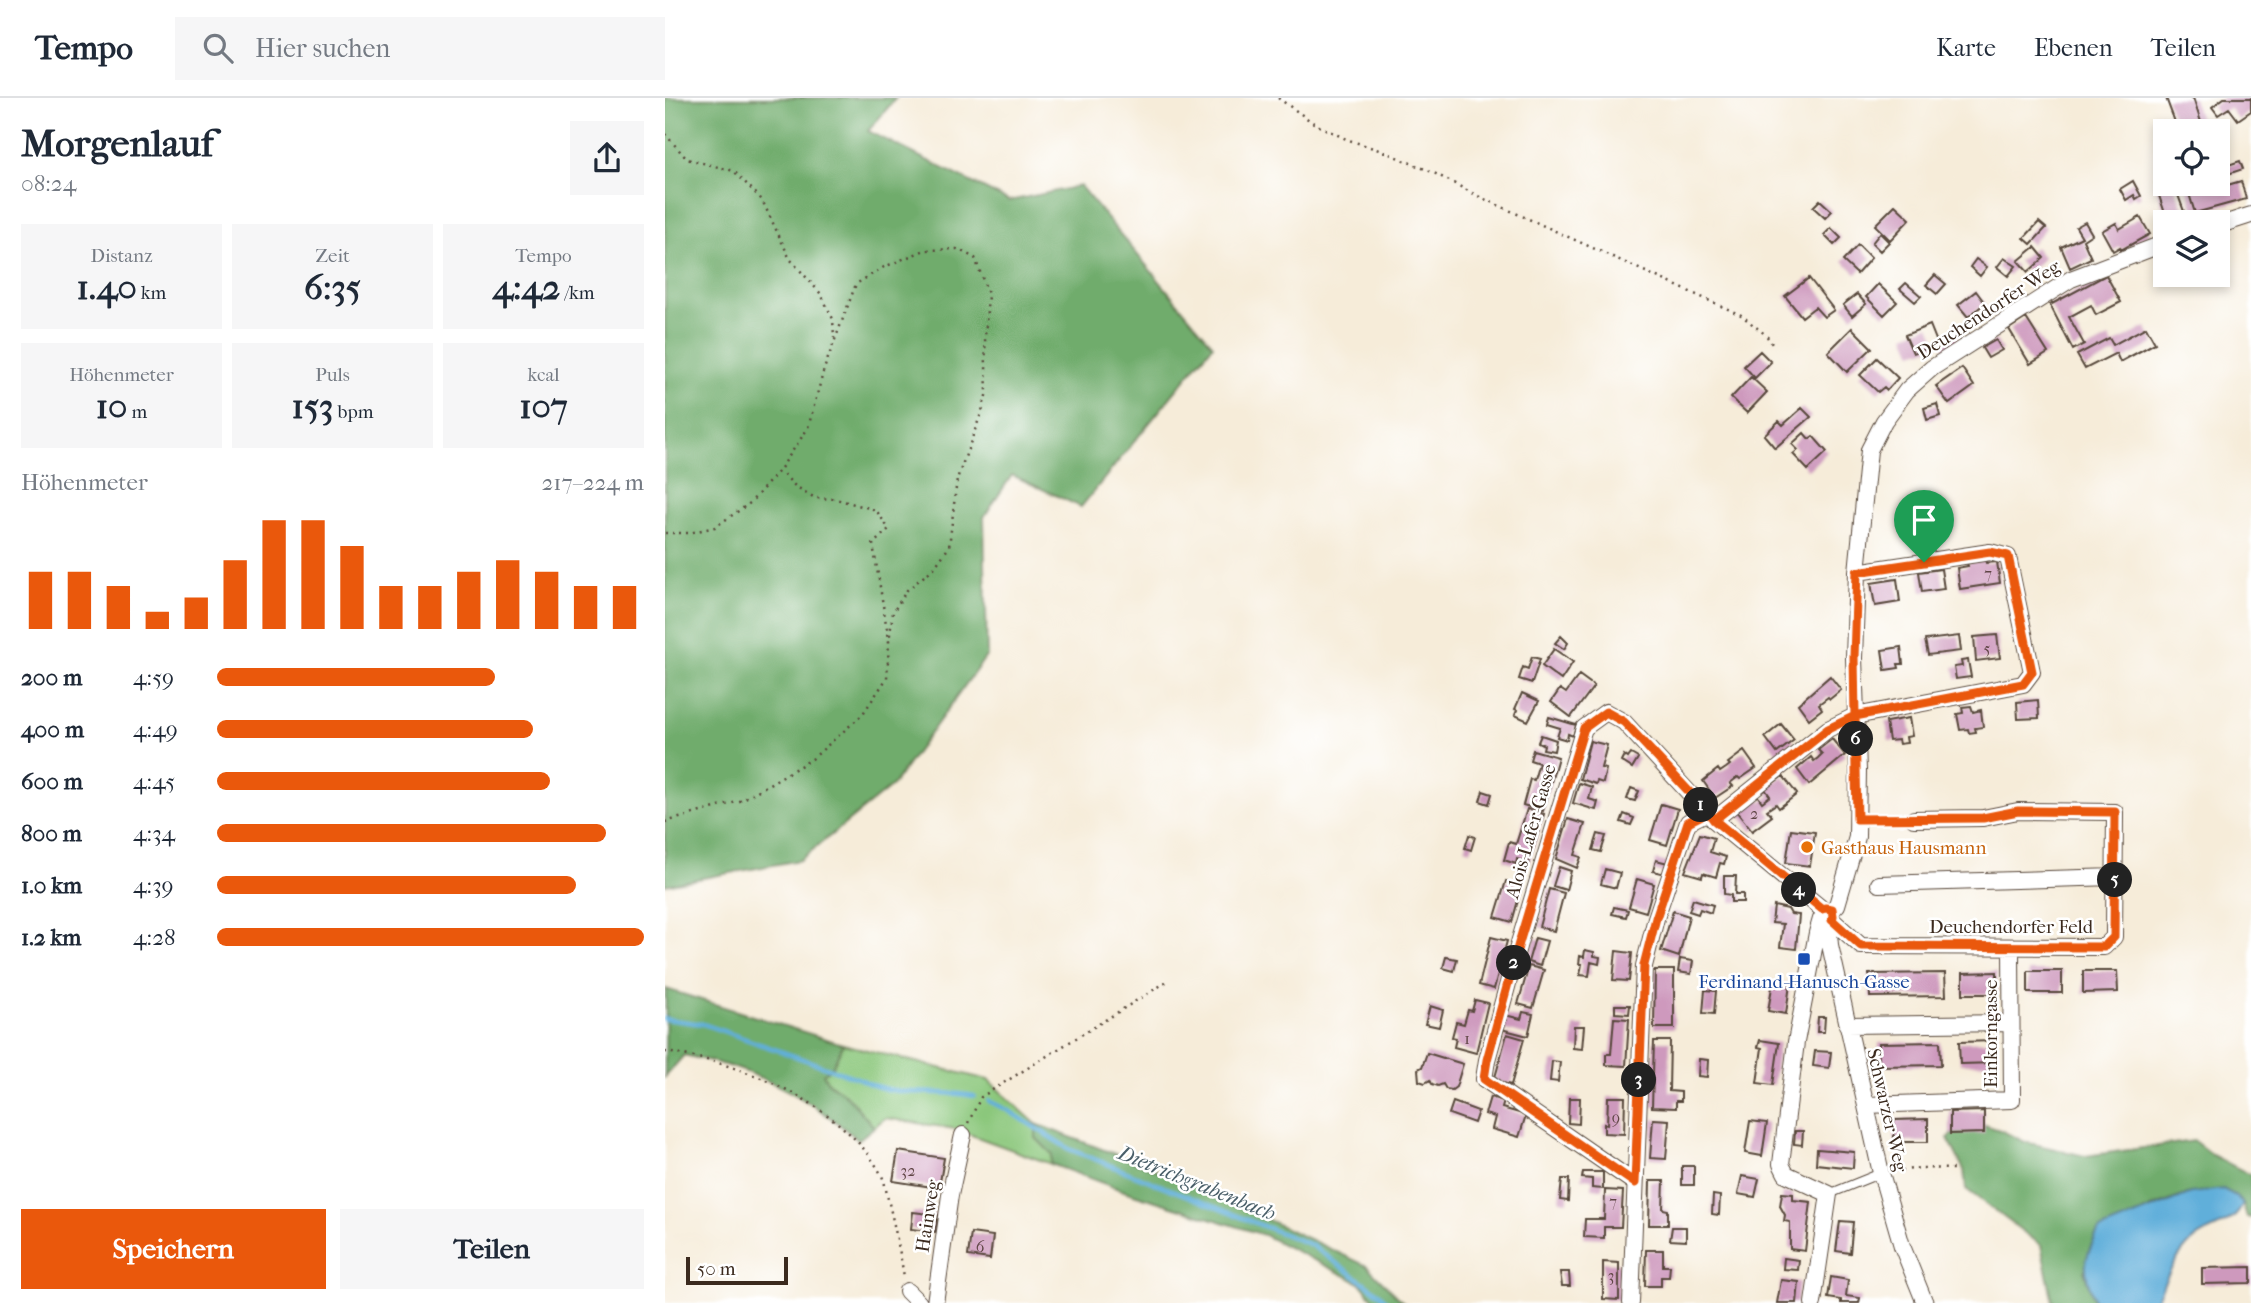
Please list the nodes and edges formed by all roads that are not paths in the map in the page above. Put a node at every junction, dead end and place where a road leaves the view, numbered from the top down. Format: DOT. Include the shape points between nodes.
graph roads {
  1 [pos="2251,215"];
  2 [pos="2230,222"];
  3 [pos="2153,248"];
  4 [pos="1857,572"];
  5 [pos="1855,716"];
  6 [pos="1711,816"];
  7 [pos="1915,819"];
  8 [pos="2115,877"];
  9 [pos="1879,884"];
  10 [pos="1827,916"];
  11 [pos="2011,948"];
  12 [pos="2011,1023"];
  13 [pos="1847,1025"];
  14 [pos="1867,1105"];
  15 [pos="963,1135"];
  16 [pos="1881,1172"];
  17 [pos="1635,1183"];
  18 [pos="1829,1194"];
  19 [pos="907,1291"];
  20 [pos="919,1303"];
  21 [pos="935,1303"];
  22 [pos="1631,1303"];
  23 [pos="1813,1303"];
  24 [pos="1925,1303"];
  1 -- 2 [label="street"];
  3 -- 4 [label="street, Deuchendorfer Weg" via="2071,279 1932,368 1907,390 1869,450"];
  4 -- 5 [label="street, Deuchendorfer Weg"];
  4 -- 5 [label="street" via="1990,552 2008,556 2032,672 2023,684"];
  5 -- 6 [label="street" via="1828,729"];
  5 -- 10 [label="street, Deuchendorfer Weg" via="1857,837 1837,905"];
  6 -- 10 [label="street, Alois-Lafer-Gasse"];
  6 -- 17 [label="street" via="1688,822 1644,965"];
  6 -- 17 [label="street, Alois-Lafer-Gasse" via="1624,722 1606,712 1584,728 1487,1060 1484,1079"];
  7 -- 8 [label="street, Deuchendorfer Feld" via="1983,818 2018,811 2115,812"];
  8 -- 9 [label="street"];
  8 -- 11 [label="street, Deuchendorfer Feld" via="2114,937 2104,947"];
  10 -- 11 [label="street, Deuchendorfer Feld" via="1861,946"];
  10 -- 13 [label="street, Schwarzer Weg"];
  10 -- 18 [label="street" via="1817,933 1796,1042 1780,1164 1786,1174"];
  11 -- 12 [label="street, Einkorngasse"];
  12 -- 13 [label="street"];
  12 -- 14 [label="street, Einkorngasse" via="2012,1100"];
  13 -- 14 [label="street, Schwarzer Weg"];
  14 -- 16 [label="street, Schwarzer Weg"];
  15 -- 21 [label="street, Hainweg"];
  16 -- 18 [label="lane"];
  16 -- 24 [label="street, Schwarzer Weg" via="1902,1246"];
  17 -- 22 [label="street"];
  18 -- 23 [label="street"];
  19 -- 20 [label="street"];
}
